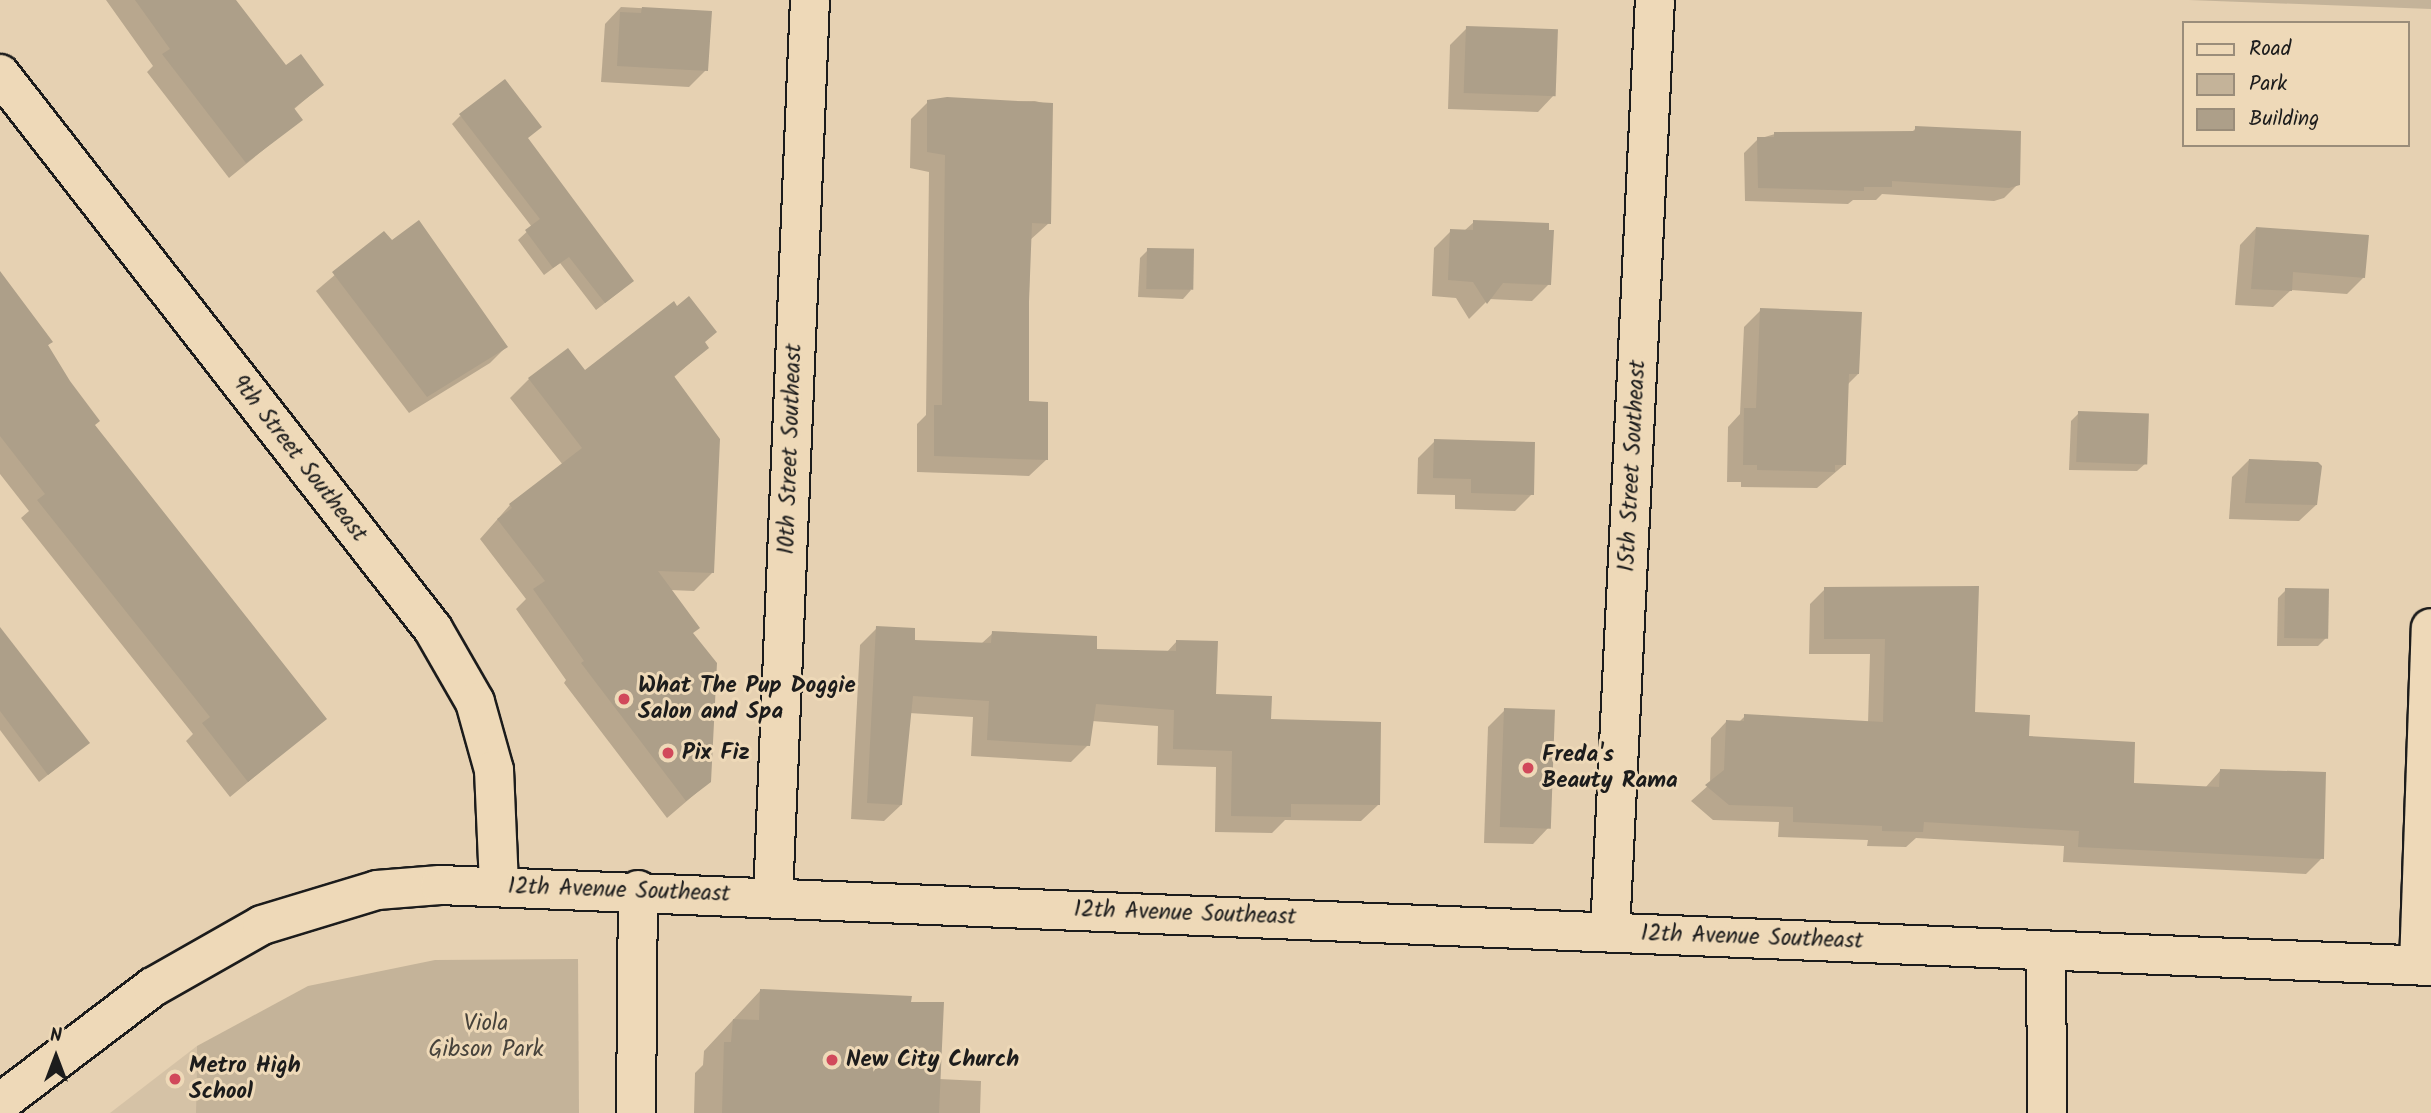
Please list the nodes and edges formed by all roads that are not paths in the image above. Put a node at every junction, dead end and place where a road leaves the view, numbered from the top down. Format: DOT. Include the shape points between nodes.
graph roads {
  1 [pos="810,0"];
  2 [pos="1656,0"];
  3 [pos="0,74"];
  4 [pos="2431,628"];
  5 [pos="499,886"];
  6 [pos="638,890"];
  7 [pos="773,897"];
  8 [pos="1610,932"];
  9 [pos="2046,951"];
  10 [pos="2425,965"];
  11 [pos="0,1103"];
  12 [pos="636,1113"];
  13 [pos="2047,1113"];
  1 -- 7 [label="street, 10th Street Southeast"];
  2 -- 8 [label="street, 15th Street Southeast"];
  3 -- 5 [label="street, 9th Street Southeast" via="433,629 475,702 494,771"];
  4 -- 10 [label="street"];
  5 -- 6 [label="street, 12th Avenue Southeast"];
  5 -- 11 [label="street, 12th Avenue Southeast" via="377,890 262,925 153,987"];
  6 -- 7 [label="street, 12th Avenue Southeast"];
  6 -- 12 [label="street"];
  7 -- 8 [label="street, 12th Avenue Southeast"];
  8 -- 9 [label="street, 12th Avenue Southeast"];
  9 -- 10 [label="street, 12th Avenue Southeast"];
  9 -- 13 [label="street"];
}
